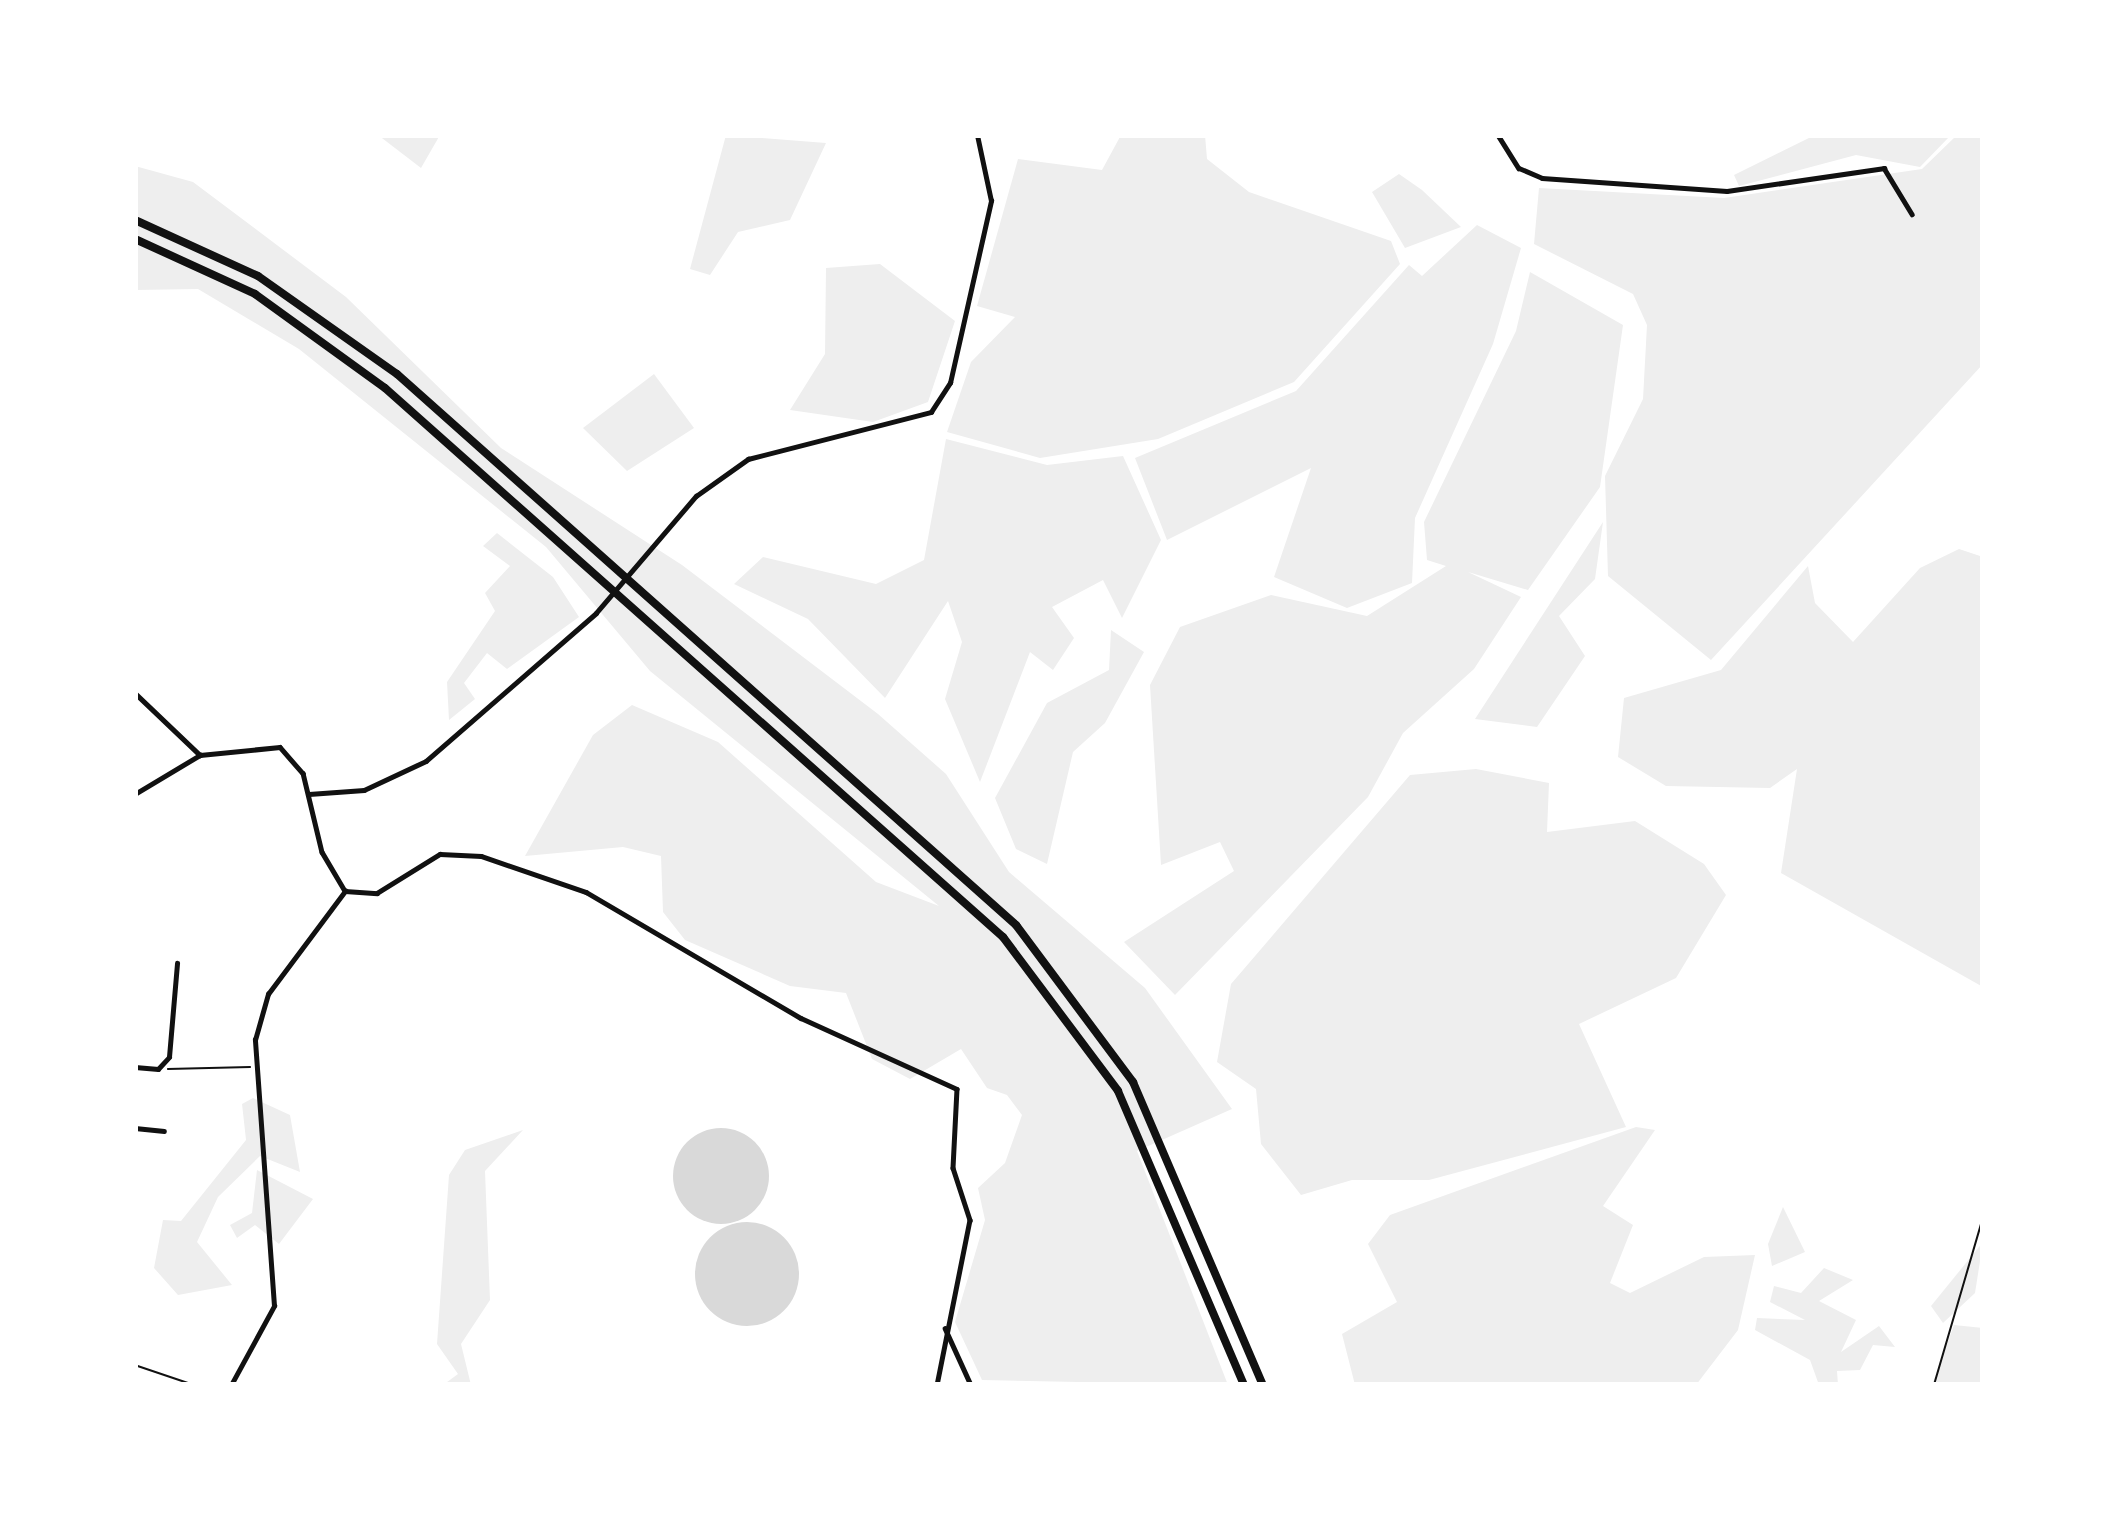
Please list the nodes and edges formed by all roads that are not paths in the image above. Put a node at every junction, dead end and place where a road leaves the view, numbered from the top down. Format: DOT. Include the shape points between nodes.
graph roads {
  1 [pos="977,135"];
  2 [pos="1498,135"];
  3 [pos="1912,214"];
  4 [pos="135,220"];
  5 [pos="135,239"];
  6 [pos="135,693"];
  7 [pos="200,755"];
  8 [pos="135,794"];
  9 [pos="309,794"];
  10 [pos="345,891"];
  11 [pos="177,963"];
  12 [pos="135,1066"];
  13 [pos="135,1128"];
  14 [pos="164,1131"];
  15 [pos="944,1325"];
  16 [pos="231,1385"];
  17 [pos="937,1385"];
  18 [pos="971,1385"];
  19 [pos="1244,1385"];
  20 [pos="1263,1385"];
  1 -- 9 [label="street" via="991,201 950,383 931,412 748,460 653,547 596,613 427,761 364,790"];
  2 -- 3 [label="street" via="1519,168 1542,178 1727,191 1884,168"];
  4 -- 20 [label="highway" via="276,287 397,374 1016,925 1133,1082"];
  5 -- 19 [label="highway" via="255,294 386,388 1003,937 1118,1090"];
  6 -- 7 [label="street"];
  7 -- 8 [label="street"];
  7 -- 9 [label="street" via="280,747"];
  9 -- 10 [label="street"];
  10 -- 15 [label="street" via="377,893 440,854 481,856 586,892 801,1018 957,1089 953,1168 970,1220"];
  10 -- 16 [label="street" via="268,994 255,1067 274,1306"];
  11 -- 12 [label="street" via="158,1069"];
  13 -- 14 [label="street"];
  15 -- 17 [label="street"];
  15 -- 18 [label="street"];
}
